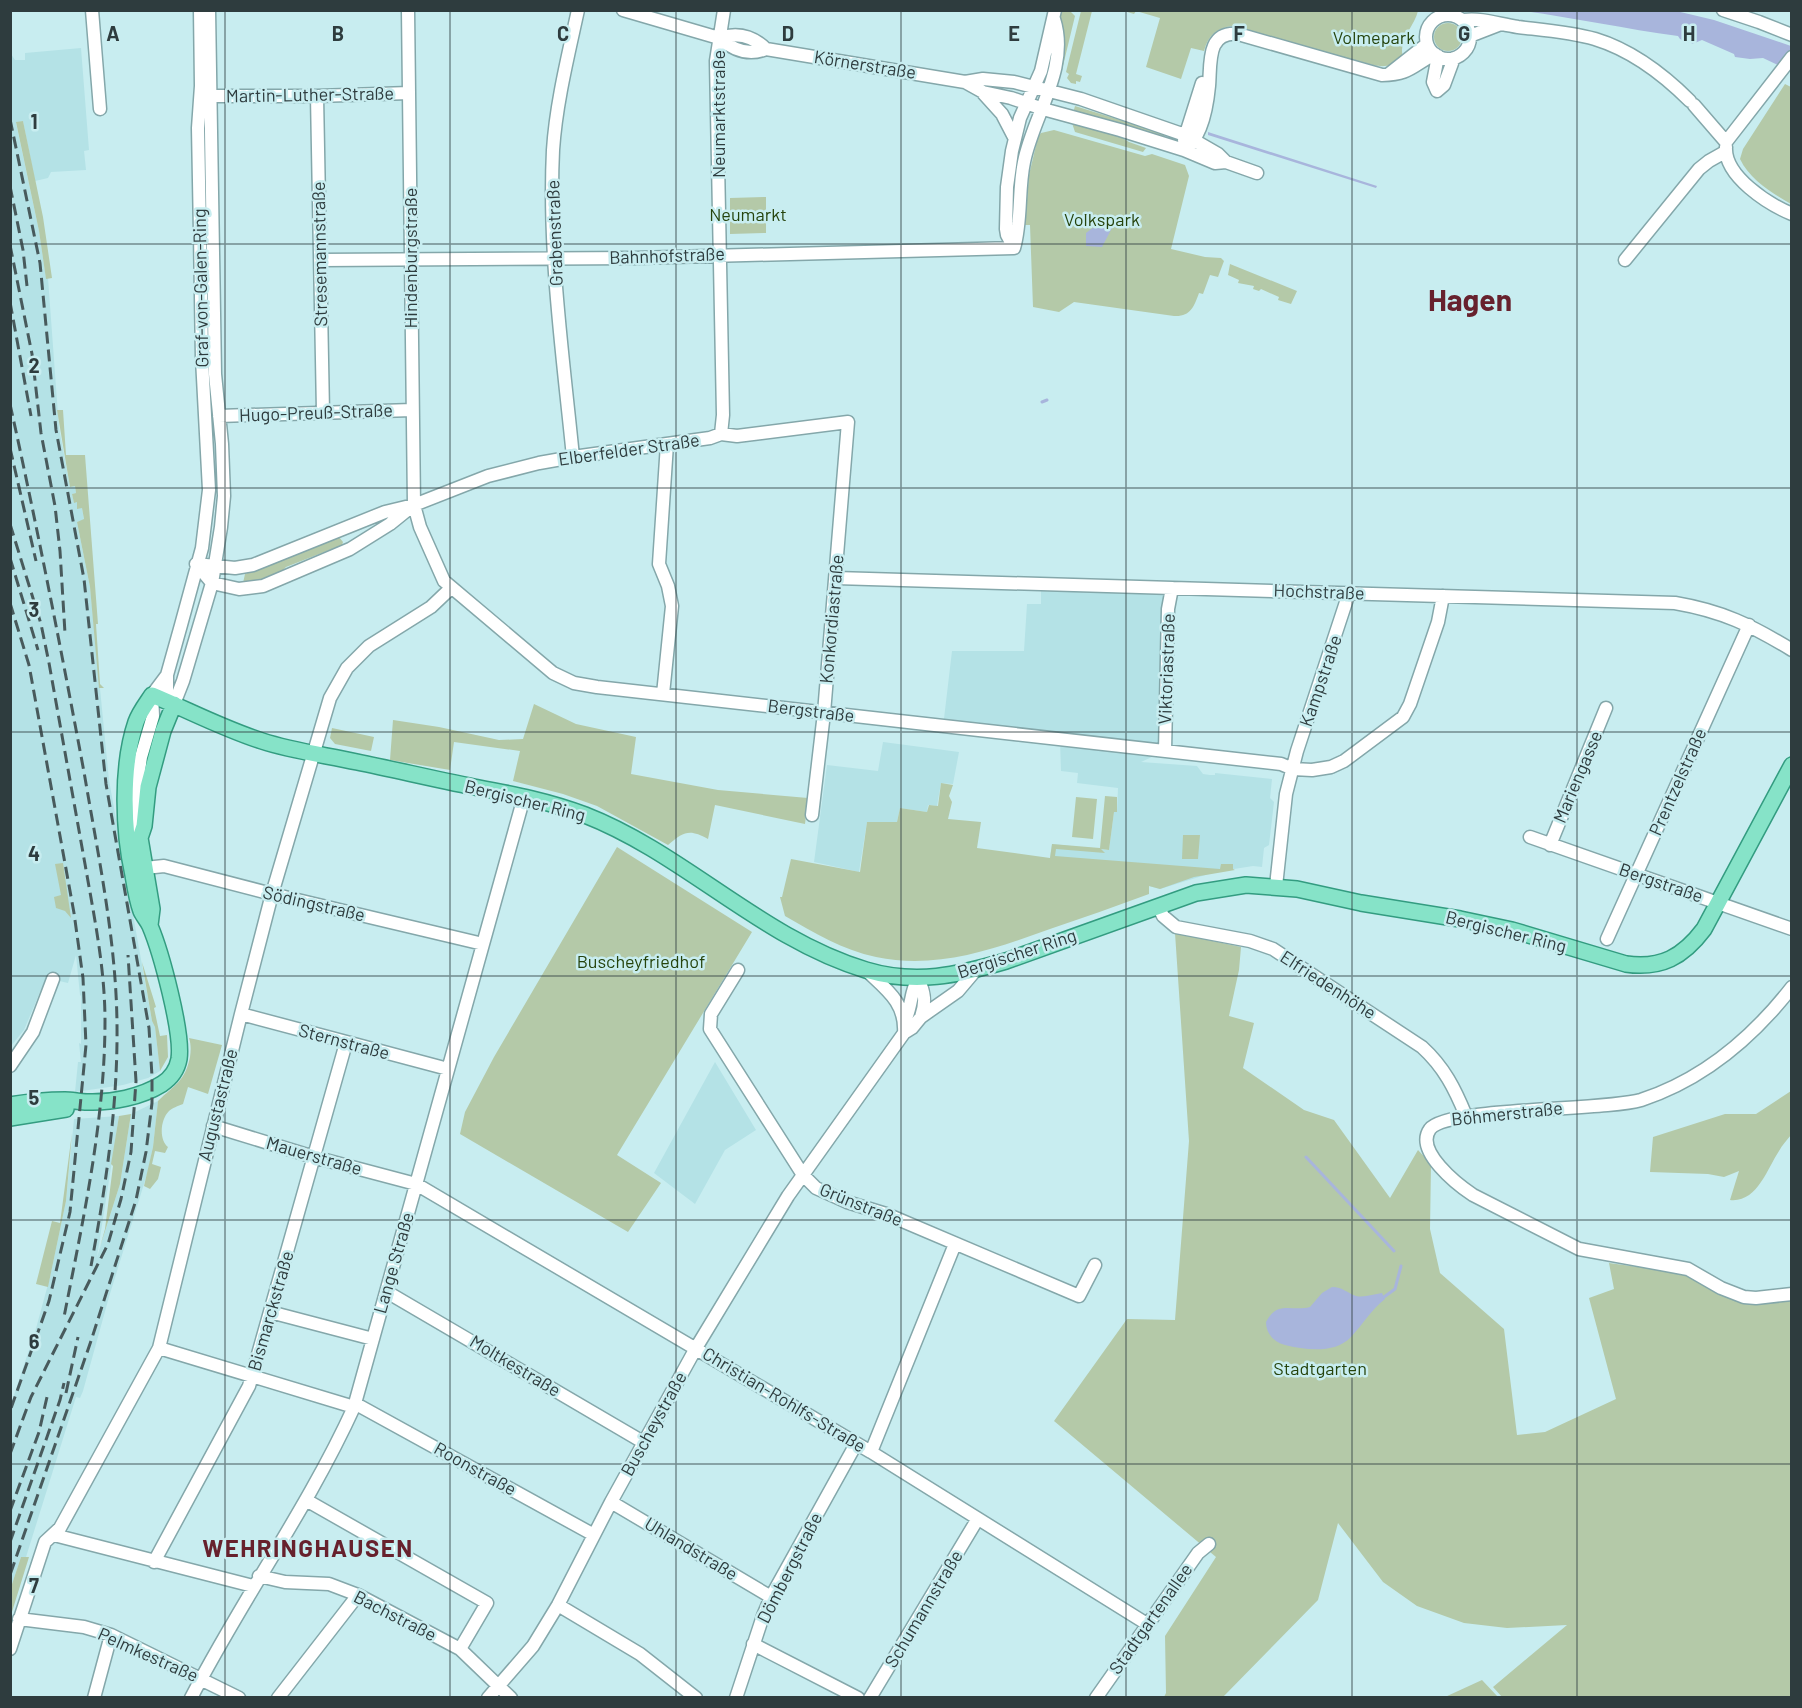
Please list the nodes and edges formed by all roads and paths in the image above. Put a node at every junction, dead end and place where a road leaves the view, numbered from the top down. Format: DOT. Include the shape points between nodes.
graph roads {
  1 [pos="92,10"];
  2 [pos="200,10"];
  3 [pos="209,10"];
  4 [pos="408,10"];
  5 [pos="578,10"];
  6 [pos="623,10"];
  7 [pos="724,10"];
  8 [pos="1723,10"];
  9 [pos="1054,14"];
  10 [pos="1457,15"];
  11 [pos="1502,24"];
  12 [pos="1791,35"];
  13 [pos="1470,36"];
  14 [pos="719,38"];
  15 [pos="1434,52"];
  16 [pos="1791,57"];
  17 [pos="1454,58"];
  18 [pos="965,82"];
  19 [pos="1035,87"];
  20 [pos="1049,91"];
  21 [pos="983,92"];
  22 [pos="409,93"];
  23 [pos="211,96"];
  24 [pos="317,96"];
  25 [pos="1027,104"];
  26 [pos="100,109"];
  27 [pos="1043,109"];
  28 [pos="1190,138"];
  29 [pos="1015,139"];
  30 [pos="1726,147"];
  31 [pos="1184,150"];
  32 [pos="1226,162"];
  33 [pos="1257,173"];
  34 [pos="1791,214"];
  35 [pos="1014,248"];
  36 [pos="720,255"];
  37 [pos="555,258"];
  38 [pos="321,260"];
  39 [pos="411,260"];
  40 [pos="1625,260"];
  41 [pos="412,410"];
  42 [pos="323,412"];
  43 [pos="219,416"];
  44 [pos="848,422"];
  45 [pos="721,434"];
  46 [pos="667,444"];
  47 [pos="573,457"];
  48 [pos="414,505"];
  49 [pos="342,529"];
  50 [pos="350,549"];
  51 [pos="196,564"];
  52 [pos="215,565"];
  53 [pos="836,578"];
  54 [pos="212,583"];
  55 [pos="451,588"];
  56 [pos="1172,588"];
  57 [pos="1349,593"];
  58 [pos="1443,596"];
  59 [pos="1749,625"];
  60 [pos="1791,650"];
  61 [pos="166,675"];
  62 [pos="663,694"];
  63 [pos="152,695"];
  64 [pos="174,704"];
  65 [pos="1606,708"];
  66 [pos="824,713"];
  67 [pos="1165,751"];
  68 [pos="313,753"];
  69 [pos="1791,765"];
  70 [pos="1293,769"];
  71 [pos="524,797"];
  72 [pos="812,815"];
  73 [pos="1530,837"];
  74 [pos="140,838"];
  75 [pos="1550,845"];
  76 [pos="145,868"];
  77 [pos="1636,875"];
  78 [pos="1276,886"];
  79 [pos="272,894"];
  80 [pos="1718,903"];
  81 [pos="1158,906"];
  82 [pos="150,925"];
  83 [pos="1791,929"];
  84 [pos="1607,939"];
  85 [pos="483,944"];
  86 [pos="738,970"];
  87 [pos="867,971"];
  88 [pos="975,971"];
  89 [pos="53,979"];
  90 [pos="918,979"];
  91 [pos="1791,987"];
  92 [pos="241,1014"];
  93 [pos="921,1017"];
  94 [pos="905,1020"];
  95 [pos="904,1033"];
  96 [pos="346,1043"];
  97 [pos="10,1066"];
  98 [pos="448,1070"];
  99 [pos="88,1102"];
  100 [pos="10,1105"];
  101 [pos="1466,1116"];
  102 [pos="10,1118"];
  103 [pos="213,1126"];
  104 [pos="314,1157"];
  105 [pos="803,1175"];
  106 [pos="417,1184"];
  107 [pos="955,1244"];
  108 [pos="1095,1265"];
  109 [pos="387,1292"];
  110 [pos="1791,1294"];
  111 [pos="270,1312"];
  112 [pos="373,1340"];
  113 [pos="159,1347"];
  114 [pos="696,1348"];
  115 [pos="252,1377"];
  116 [pos="351,1405"];
  117 [pos="643,1442"];
  118 [pos="856,1444"];
  119 [pos="871,1452"];
  120 [pos="306,1500"];
  121 [pos="611,1502"];
  122 [pos="977,1520"];
  123 [pos="54,1535"];
  124 [pos="594,1535"];
  125 [pos="1209,1544"];
  126 [pos="154,1562"];
  127 [pos="256,1581"];
  128 [pos="357,1595"];
  129 [pos="771,1597"];
  130 [pos="558,1605"];
  131 [pos="19,1619"];
  132 [pos="1147,1624"];
  133 [pos="111,1635"];
  134 [pos="753,1644"];
  135 [pos="10,1649"];
  136 [pos="460,1649"];
  137 [pos="201,1678"];
  138 [pos="500,1686"];
  139 [pos="94,1698"];
  140 [pos="191,1698"];
  141 [pos="239,1698"];
  142 [pos="278,1698"];
  143 [pos="488,1698"];
  144 [pos="511,1698"];
  145 [pos="696,1698"];
  146 [pos="736,1698"];
  147 [pos="858,1698"];
  148 [pos="870,1698"];
  149 [pos="1096,1698"];
  1 -- 26 [label="street"];
  2 -- 51 [label="street, Graf-von-Galen-Ring" via="202,359 210,470 206,524"];
  3 -- 23 [label="street, Graf-von-Galen-Ring"];
  4 -- 22 [label="street, Hindenburgstraße"];
  5 -- 37 [label="street, Grabenstraße" via="555,128"];
  6 -- 14 [label="street, Körnerstraße"];
  7 -- 14 [label="street, Neumarktstraße"];
  8 -- 12 [label="street"];
  9 -- 19 [label="street"];
  9 -- 20 [label="street" via="1057,52"];
  10 -- 11 [label="street"];
  10 -- 13 [label="street"];
  10 -- 15 [label="street" via="1440,16 1429,27 1426,34"];
  11 -- 13 [label="street"];
  11 -- 30 [label="street" via="1581,36 1613,46 1656,72 1692,103"];
  13 -- 17 [label="street" via="1467,48"];
  14 -- 18 [label="street, Körnerstraße" via="732,34 757,40 766,49"];
  14 -- 36 [label="street, Neumarktstraße" via="716,61"];
  15 -- 17 [label="street"];
  15 -- 17 [label="street" via="1433,82 1437,91 1444,85"];
  15 -- 28 [label="street" via="1406,72 1377,75 1232,33 1215,43"];
  16 -- 30 [label="street"];
  18 -- 19 [label="street, Körnerstraße" via="1001,80"];
  18 -- 21 [label="street, Körnerstraße"];
  19 -- 20 [label="street, Körnerstraße"];
  19 -- 25 [label="street"];
  20 -- 27 [label="street"];
  20 -- 28 [label="street, Körnerstraße"];
  21 -- 25 [label="street, Körnerstraße"];
  21 -- 29 [label="street" via="1002,114"];
  22 -- 24 [label="street, Martin-Luther-Straße"];
  22 -- 39 [label="street, Hindenburgstraße"];
  23 -- 24 [label="street, Martin-Luther-Straße"];
  23 -- 43 [label="street, Graf-von-Galen-Ring" via="213,307"];
  24 -- 38 [label="street, Stresemannstraße"];
  25 -- 27 [label="street, Körnerstraße"];
  25 -- 29 [label="street"];
  27 -- 31 [label="street, Körnerstraße"];
  27 -- 35 [label="street" via="1024,160"];
  28 -- 31 [label="street"];
  28 -- 32 [label="street, Körnerstraße"];
  29 -- 35 [label="street" via="1006,207 1007,235"];
  30 -- 34 [label="street" via="1732,166 1754,192"];
  30 -- 40 [label="street" via="1699,169"];
  31 -- 32 [label="street, Körnerstraße" via="1215,163"];
  32 -- 33 [label="street, Körnerstraße"];
  35 -- 36 [label="street, Bahnhofstraße"];
  36 -- 37 [label="street, Bahnhofstraße"];
  36 -- 45 [label="street, Neumarktstraße"];
  37 -- 39 [label="street, Bahnhofstraße"];
  37 -- 47 [label="street, Grabenstraße"];
  38 -- 39 [label="street, Bahnhofstraße"];
  38 -- 42 [label="street, Stresemannstraße"];
  39 -- 41 [label="street, Hindenburgstraße"];
  41 -- 42 [label="street, Hugo-Preuß-Straße"];
  41 -- 48 [label="street, Hindenburgstraße"];
  42 -- 43 [label="street, Hugo-Preuß-Straße"];
  43 -- 52 [label="street, Graf-von-Galen-Ring" via="224,496"];
  44 -- 45 [label="street, Elberfelder Straße" via="736,436"];
  44 -- 53 [label="street, Konkordiastraße"];
  45 -- 46 [label="street, Elberfelder Straße" via="716,438"];
  46 -- 47 [label="street, Elberfelder Straße"];
  46 -- 62 [label="street" via="659,564 672,606"];
  47 -- 48 [label="street, Elberfelder Straße" via="488,476"];
  48 -- 49 [label="street, Elberfelder Straße"];
  48 -- 50 [label="street, Elberfelder Straße"];
  48 -- 55 [label="street, Bergstraße" via="436,568"];
  49 -- 50 [label="street"];
  49 -- 52 [label="street, Elberfelder Straße" via="250,565"];
  50 -- 54 [label="street, Elberfelder Straße" via="263,586 239,589"];
  51 -- 52 [label="street, Elberfelder Straße"];
  51 -- 54 [label="street"];
  51 -- 61 [label="street"];
  52 -- 54 [label="street"];
  53 -- 56 [label="street, Hochstraße"];
  53 -- 66 [label="street, Konkordiastraße"];
  54 -- 64 [label="street"];
  55 -- 62 [label="street, Bergstraße" via="553,673 574,683"];
  55 -- 68 [label="street, Augustastraße" via="431,607 358,656 330,698"];
  56 -- 57 [label="street, Hochstraße"];
  56 -- 67 [label="street, Viktoriastraße" via="1168,609"];
  57 -- 58 [label="street, Hochstraße"];
  57 -- 70 [label="street, Kampstraße"];
  58 -- 59 [label="street, Hochstraße" via="1675,603 1713,610"];
  58 -- 70 [label="street, Bergstraße" via="1438,622 1403,717 1344,761 1312,770"];
  59 -- 60 [label="street, Hochstraße"];
  59 -- 77 [label="street, Prentzelstraße"];
  61 -- 63 [label="street"];
  61 -- 64 [label="street" via="167,697"];
  62 -- 66 [label="street, Bergstraße"];
  63 -- 64 [label="main road, Bergischer Ring"];
  63 -- 74 [label="street" via="153,716 141,757 134,806 134,829"];
  63 -- 82 [label="main road" via="136,722 125,800 132,875 142,912"];
  64 -- 68 [label="main road, Bergischer Ring" via="261,741"];
  64 -- 74 [label="main road" via="148,787"];
  65 -- 75 [label="street, Mariengasse"];
  66 -- 67 [label="street, Bergstraße"];
  66 -- 72 [label="street, Konkordiastraße"];
  67 -- 70 [label="street, Bergstraße" via="1281,764"];
  68 -- 71 [label="main road, Bergischer Ring"];
  68 -- 79 [label="street, Augustastraße"];
  69 -- 80 [label="main road, Bergischer Ring"];
  70 -- 78 [label="street, Kampstraße" via="1285,803"];
  71 -- 85 [label="street, Lange Straße"];
  71 -- 87 [label="main road, Bergischer Ring" via="561,806 607,825 801,942"];
  73 -- 75 [label="street, Bergstraße"];
  74 -- 76 [label="main road"];
  75 -- 77 [label="street, Bergstraße"];
  76 -- 79 [label="street, Södingstraße" via="164,866"];
  76 -- 82 [label="main road" via="152,909"];
  77 -- 80 [label="street, Bergstraße"];
  77 -- 84 [label="street, Prentzelstraße"];
  78 -- 80 [label="main road, Bergischer Ring" via="1512,930 1637,965 1660,963 1679,955 1704,929"];
  78 -- 81 [label="main road, Bergischer Ring" via="1220,888"];
  79 -- 85 [label="street, Södingstraße"];
  79 -- 92 [label="street, Augustastraße"];
  80 -- 83 [label="street, Bergstraße"];
  81 -- 88 [label="main road, Bergischer Ring"];
  81 -- 101 [label="street, Elfriedenhöhe" via="1176,927 1273,949 1422,1047 1449,1078"];
  82 -- 99 [label="main road" via="177,1023 180,1048 175,1072 169,1080 144,1093"];
  85 -- 98 [label="street, Lange Straße"];
  86 -- 105 [label="street, Grünstraße" via="711,1014 710,1029"];
  87 -- 90 [label="main road, Bergischer Ring"];
  87 -- 94 [label="street" via="894,998"];
  88 -- 90 [label="main road, Bergischer Ring"];
  88 -- 93 [label="street, Buscheystraße" via="958,991"];
  89 -- 97 [label="street" via="33,1032"];
  90 -- 93 [label="street" via="924,990"];
  90 -- 94 [label="street" via="911,991"];
  91 -- 101 [label="street, Böhmerstraße" via="1760,1024 1730,1051 1698,1073 1642,1099 1612,1105"];
  92 -- 96 [label="street, Sternstraße"];
  92 -- 103 [label="street, Augustastraße"];
  93 -- 95 [label="street, Buscheystraße"];
  94 -- 95 [label="street"];
  95 -- 105 [label="street, Buscheystraße"];
  96 -- 98 [label="street, Sternstraße"];
  96 -- 104 [label="street, Bismarckstraße"];
  98 -- 106 [label="street, Lange Straße"];
  99 -- 100 [label="main road"];
  99 -- 102 [label="main road"];
  101 -- 110 [label="street, Böhmerstraße" via="1433,1126 1428,1145 1444,1172 1473,1195 1579,1249 1688,1269 1744,1297"];
  103 -- 104 [label="street, Mauerstraße"];
  103 -- 113 [label="street, Augustastraße"];
  104 -- 106 [label="street, Mauerstraße"];
  104 -- 111 [label="street, Bismarckstraße"];
  105 -- 107 [label="street, Grünstraße" via="816,1188"];
  105 -- 114 [label="street, Buscheystraße"];
  106 -- 109 [label="street, Lange Straße"];
  106 -- 114 [label="street, Christian-Rohlfs-Straße"];
  107 -- 108 [label="street, Grünstraße" via="1079,1296"];
  107 -- 119 [label="street"];
  109 -- 112 [label="street, Lange Straße"];
  109 -- 117 [label="street, Moltkestraße"];
  111 -- 112 [label="street"];
  111 -- 115 [label="street, Bismarckstraße"];
  112 -- 116 [label="street, Lange Straße"];
  113 -- 115 [label="street, Roonstraße"];
  113 -- 123 [label="street, Augustastraße"];
  114 -- 117 [label="street, Buscheystraße"];
  114 -- 118 [label="street, Christian-Rohlfs-Straße"];
  115 -- 116 [label="street, Roonstraße"];
  115 -- 126 [label="street, Bismarckstraße"];
  116 -- 120 [label="street, Lange Straße"];
  116 -- 124 [label="street, Roonstraße"];
  117 -- 121 [label="street, Buscheystraße"];
  118 -- 119 [label="street, Christian-Rohlfs-Straße"];
  118 -- 129 [label="street, Dömbergstraße"];
  119 -- 122 [label="street, Christian-Rohlfs-Straße"];
  120 -- 127 [label="street, Lange Straße"];
  120 -- 136 [label="street" via="487,1603"];
  121 -- 124 [label="street, Buscheystraße"];
  121 -- 129 [label="street, Uhlandstraße"];
  122 -- 132 [label="street, Christian-Rohlfs-Straße"];
  122 -- 148 [label="street, Schumannstraße"];
  123 -- 126 [label="street, Bachstraße"];
  123 -- 131 [label="street, Augustastraße" via="45,1542"];
  124 -- 130 [label="street, Buscheystraße"];
  125 -- 132 [label="street, Stadtgartenallee" via="1198,1553"];
  126 -- 127 [label="street, Bachstraße"];
  127 -- 128 [label="street, Bachstraße" via="329,1584"];
  127 -- 137 [label="street, Lange Straße"];
  128 -- 136 [label="street, Bachstraße"];
  128 -- 142 [label="street"];
  129 -- 134 [label="street, Dömbergstraße"];
  130 -- 138 [label="street, Buscheystraße" via="533,1646"];
  130 -- 145 [label="street" via="640,1654"];
  131 -- 133 [label="street, Pelmkestraße"];
  131 -- 135 [label="street, Augustastraße"];
  132 -- 149 [label="street, Stadtgartenallee"];
  133 -- 137 [label="street, Pelmkestraße"];
  133 -- 139 [label="street"];
  134 -- 146 [label="street, Dömbergstraße"];
  134 -- 147 [label="street"];
  136 -- 138 [label="street, Bachstraße"];
  137 -- 140 [label="street, Lange Straße"];
  137 -- 141 [label="street, Pelmkestraße"];
  138 -- 143 [label="street, Buscheystraße"];
  138 -- 144 [label="street, Bachstraße"];
}
